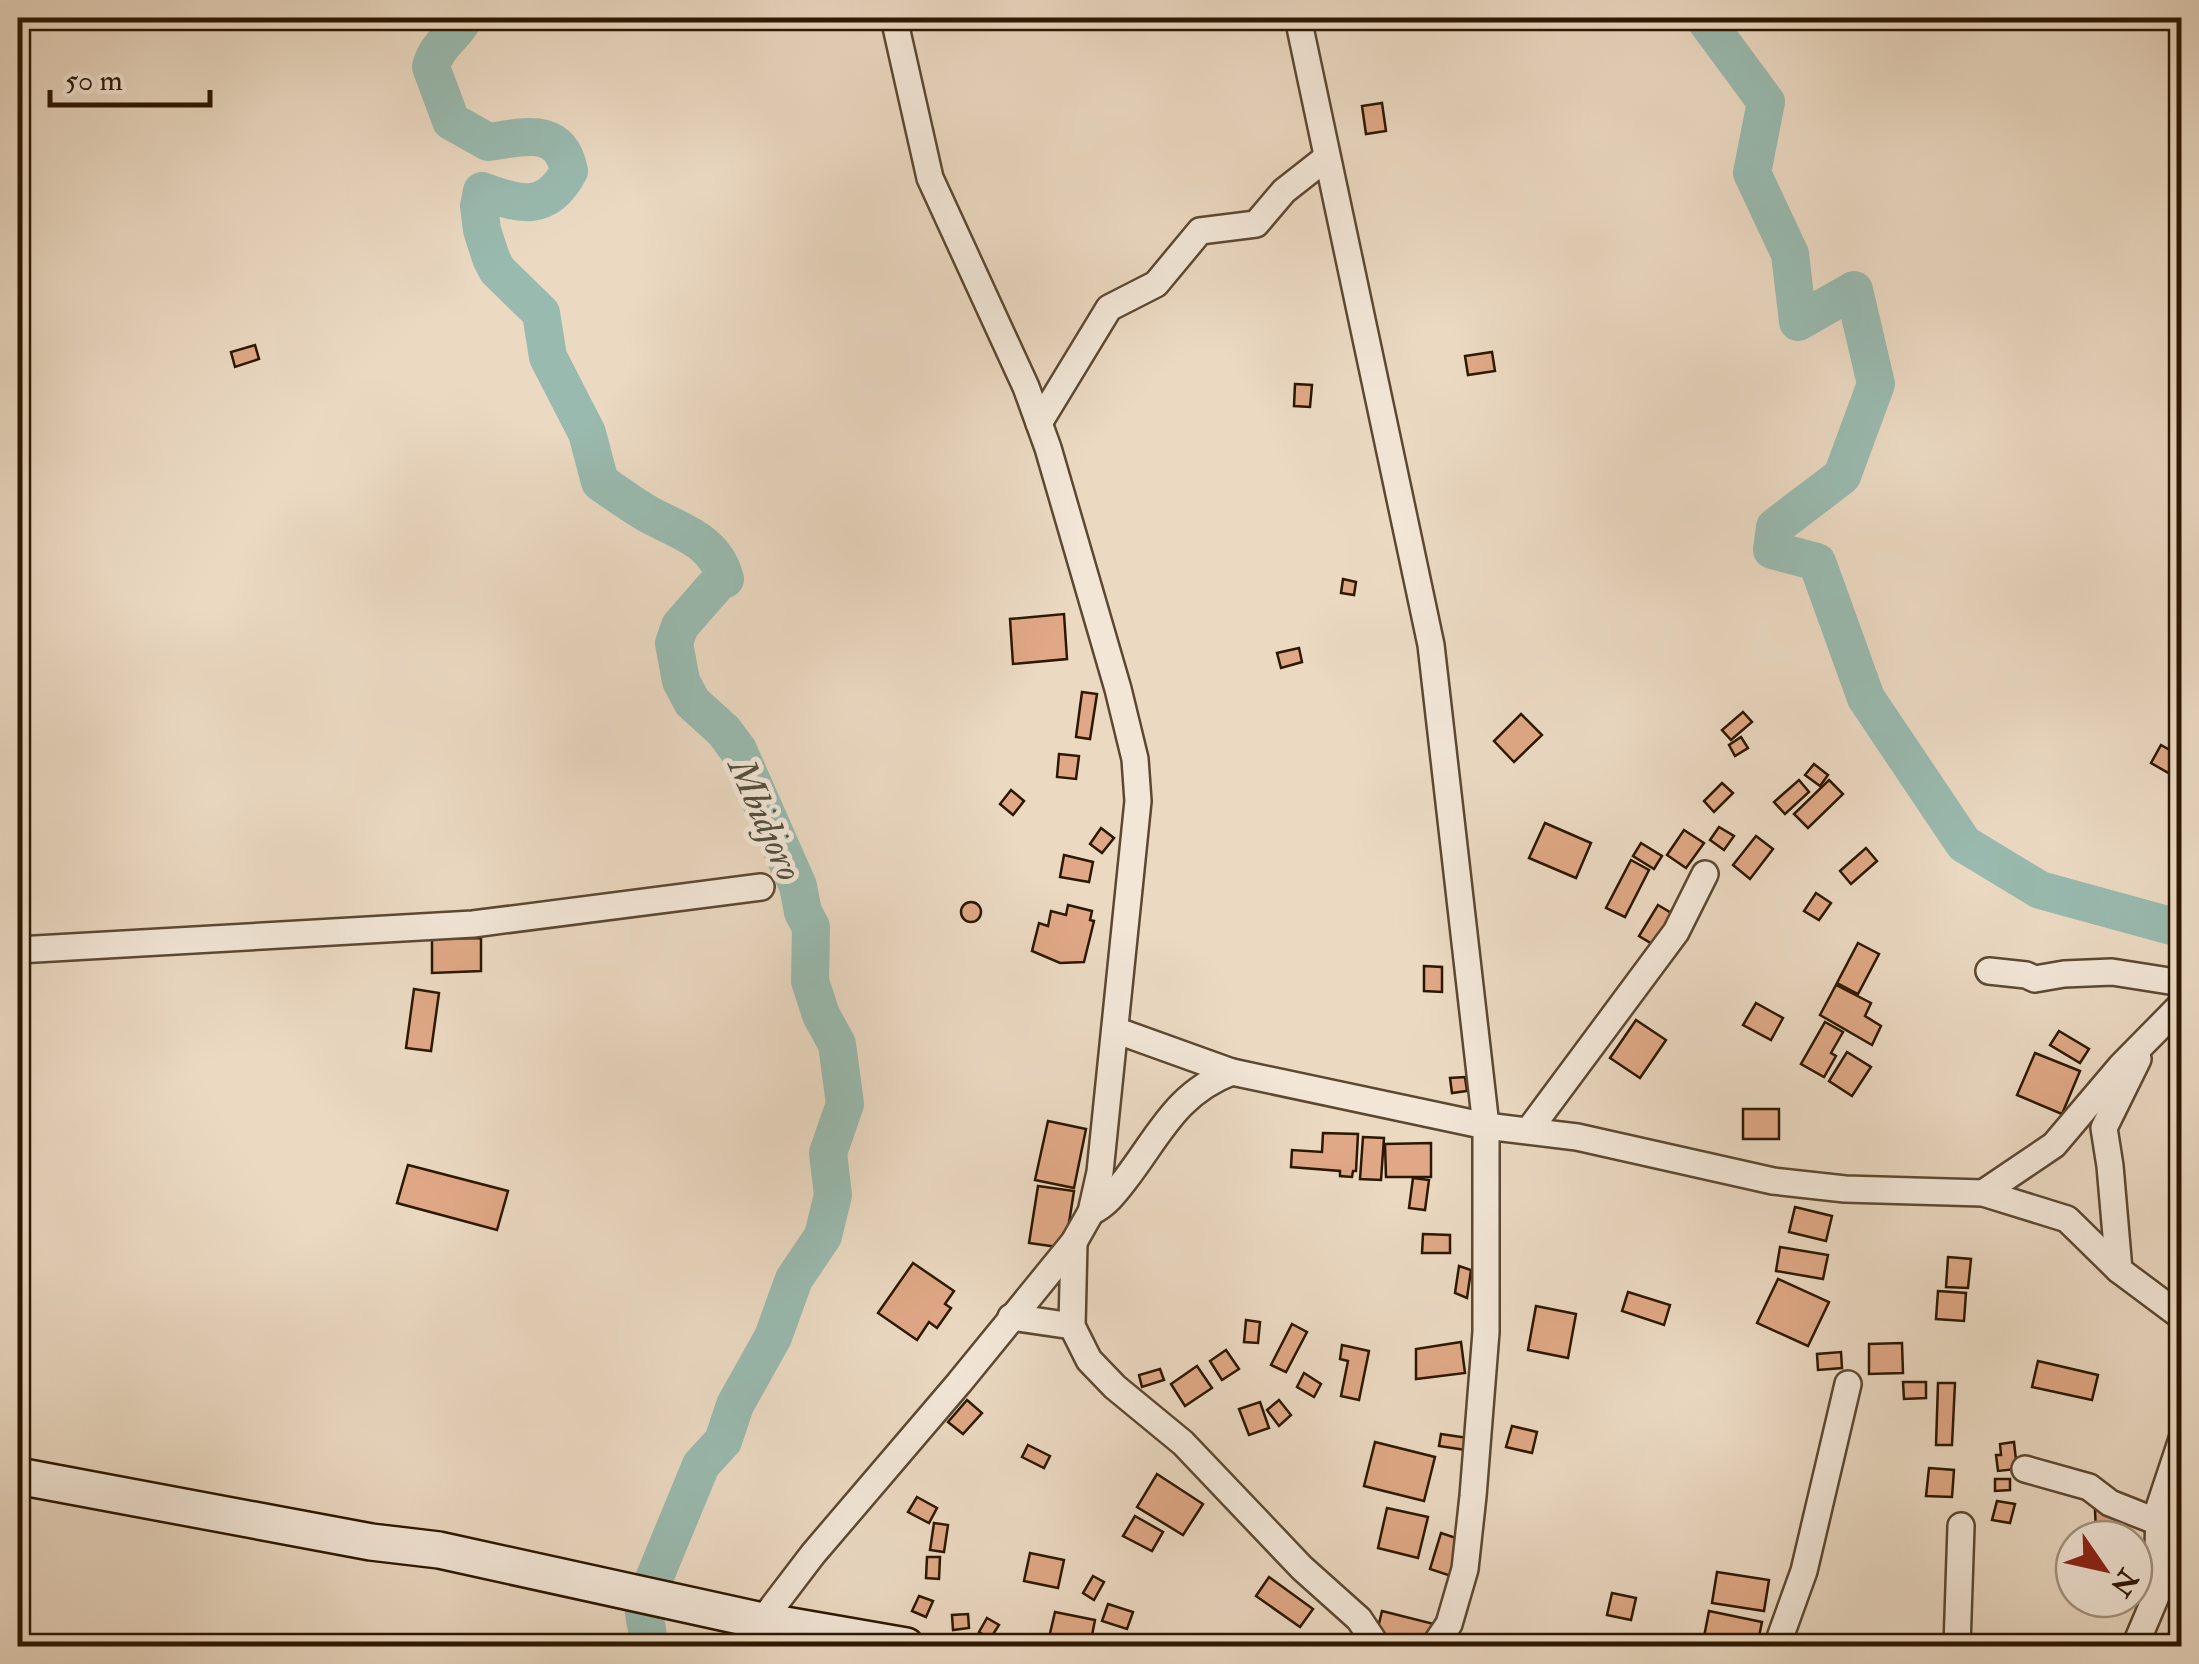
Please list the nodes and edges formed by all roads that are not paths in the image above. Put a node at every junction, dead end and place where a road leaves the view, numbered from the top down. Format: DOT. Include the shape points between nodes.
graph roads {
  1 [pos="894,18"];
  2 [pos="1298,18"];
  3 [pos="1326,158"];
  4 [pos="1039,424"];
  5 [pos="1705,874"];
  6 [pos="761,887"];
  7 [pos="18,950"];
  8 [pos="1989,971"];
  9 [pos="2182,982"];
  10 [pos="2182,1004"];
  11 [pos="1115,1030"];
  12 [pos="2145,1040"];
  13 [pos="1232,1072"];
  14 [pos="1486,1126"];
  15 [pos="1528,1130"];
  16 [pos="1983,1193"];
  17 [pos="1091,1212"];
  18 [pos="1074,1242"];
  19 [pos="2119,1270"];
  20 [pos="1011,1316"];
  21 [pos="2182,1318"];
  22 [pos="1072,1326"];
  23 [pos="1848,1384"];
  24 [pos="2182,1439"];
  25 [pos="2025,1469"];
  26 [pos="18,1476"];
  27 [pos="2158,1522"];
  28 [pos="1961,1526"];
  29 [pos="762,1620"];
  30 [pos="906,1646"];
  31 [pos="1378,1646"];
  32 [pos="1434,1646"];
  33 [pos="1777,1646"];
  34 [pos="1957,1646"];
  35 [pos="2136,1646"];
  1 -- 4 [label="street" via="930,178"];
  2 -- 3 [label="street"];
  3 -- 4 [label="street" via="1256,224 1200,230 1156,284 1112,306"];
  3 -- 14 [label="street" via="1431,645"];
  4 -- 11 [label="street" via="1136,760 1138,801"];
  5 -- 15 [label="street" via="1670,941"];
  6 -- 7 [label="street" via="473,924"];
  8 -- 9 [label="street" via="2035,979 2112,972"];
  10 -- 12 [label="street"];
  11 -- 13 [label="street"];
  11 -- 17 [label="street"];
  12 -- 16 [label="street" via="2054,1145"];
  12 -- 19 [label="street" via="2104,1128"];
  13 -- 14 [label="street"];
  13 -- 17 [label="street" via="1193,1091 1112,1197"];
  14 -- 15 [label="street"];
  14 -- 32 [label="street" via="1486,1332 1473,1496 1465,1570 1449,1624"];
  15 -- 16 [label="street" via="1772,1182"];
  16 -- 19 [label="street" via="2067,1219"];
  17 -- 18 [label="street"];
  18 -- 20 [label="street"];
  18 -- 22 [label="street"];
  19 -- 21 [label="street"];
  20 -- 22 [label="street"];
  20 -- 29 [label="street"];
  22 -- 31 [label="street" via="1089,1360 1183,1443 1359,1619"];
  23 -- 33 [label="street" via="1804,1572"];
  24 -- 27 [label="street"];
  25 -- 27 [label="street" via="2089,1487"];
  26 -- 29 [label="street" via="439,1550"];
  27 -- 35 [label="street" via="2157,1594"];
  28 -- 34 [label="street"];
  29 -- 30 [label="street"];
}
